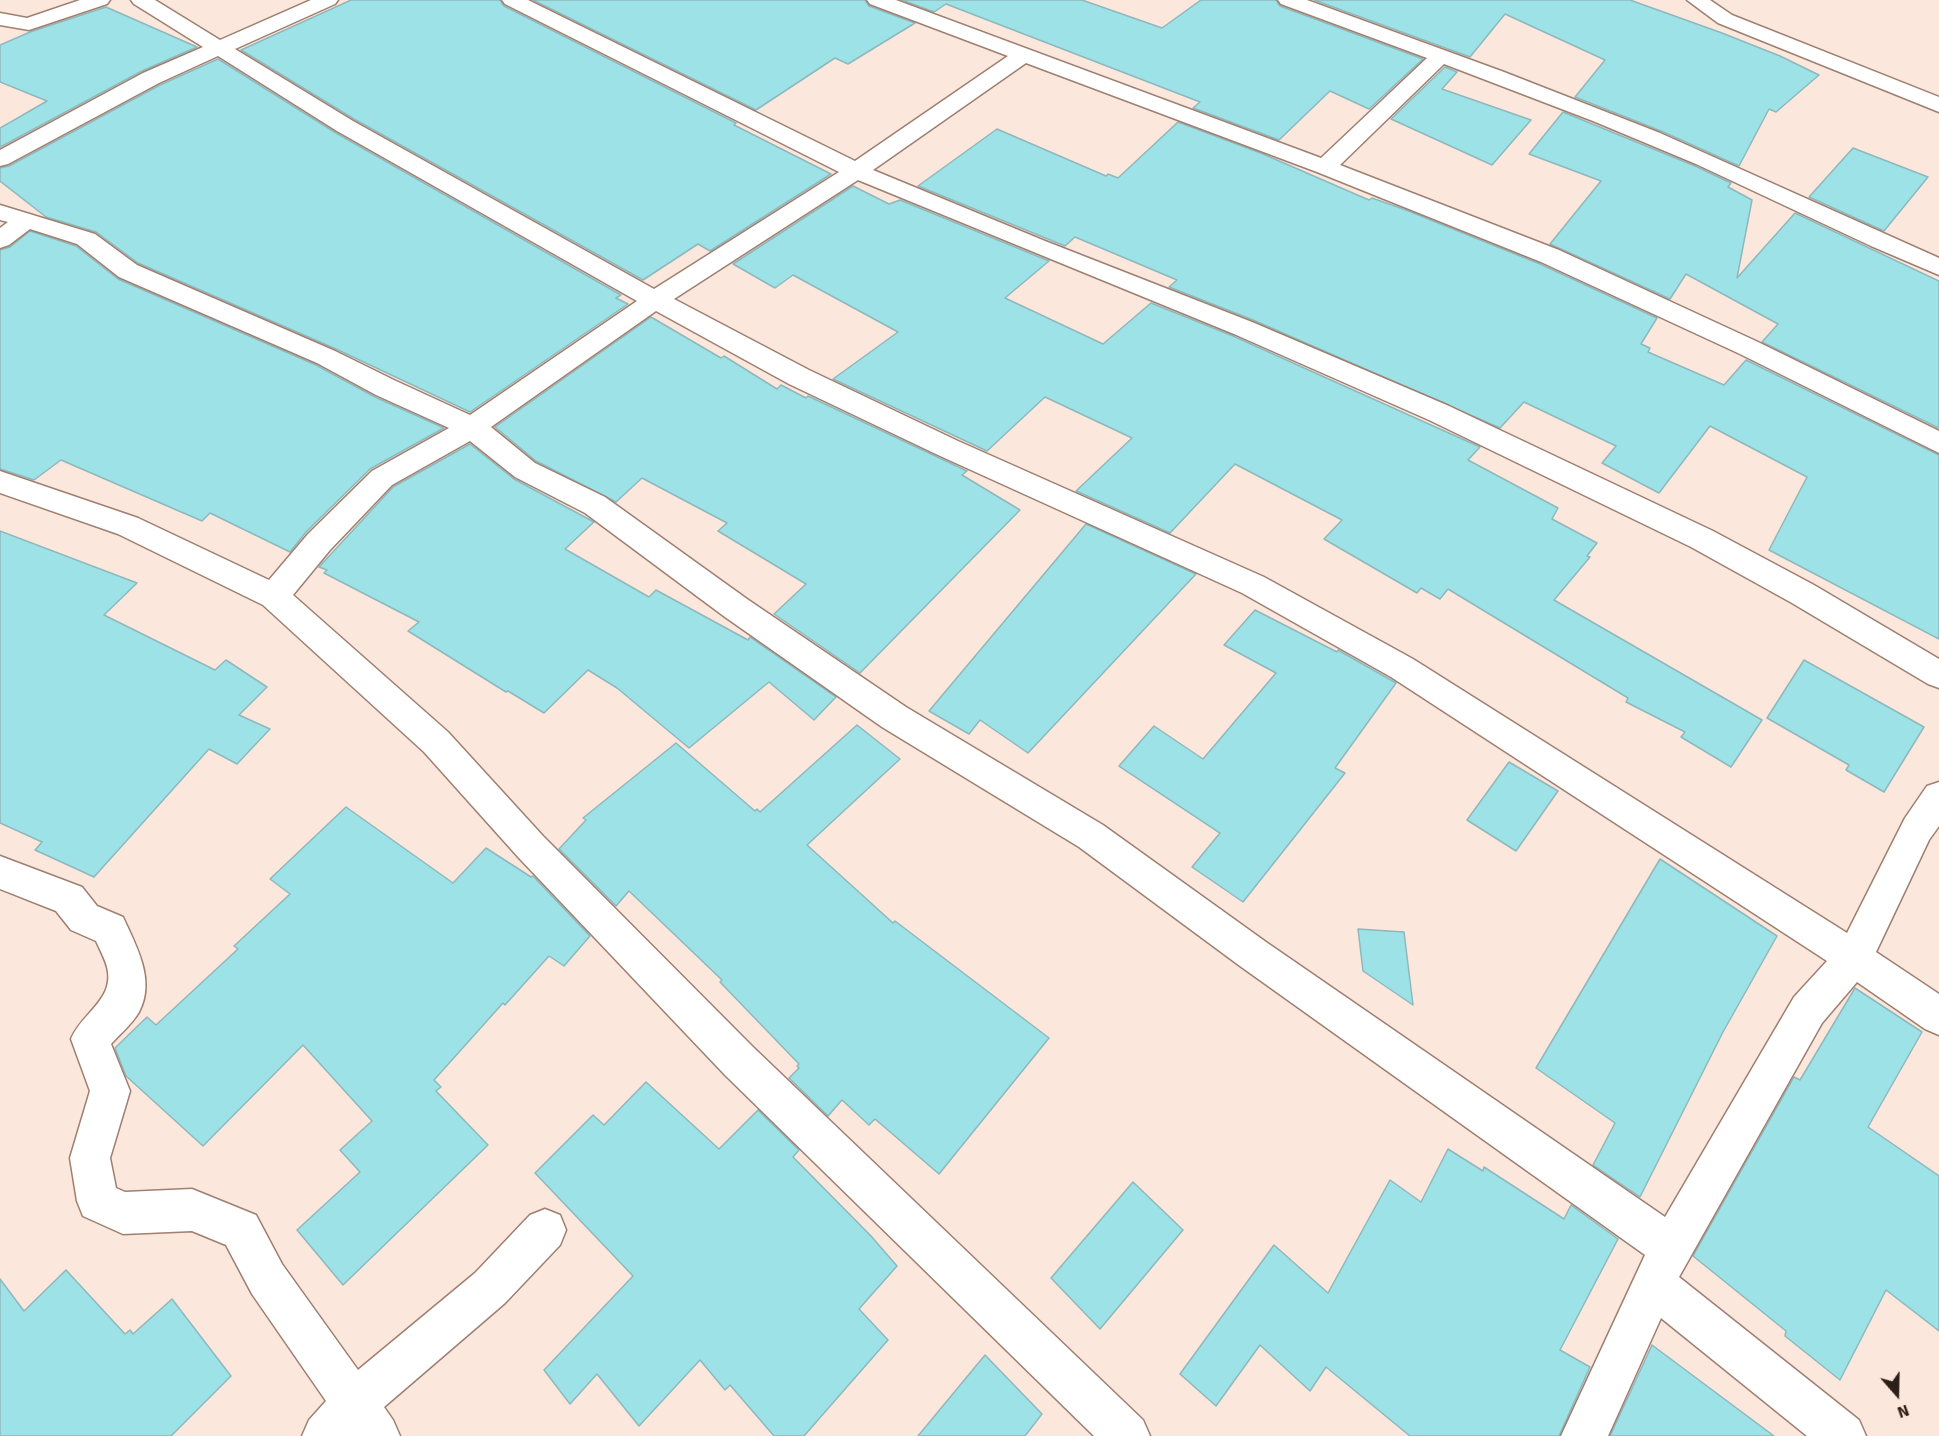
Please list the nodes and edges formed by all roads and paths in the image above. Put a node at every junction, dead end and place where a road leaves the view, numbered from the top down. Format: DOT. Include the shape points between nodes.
graph roads {
  1 [pos="100,0"];
  2 [pos="141,0"];
  3 [pos="328,0"];
  4 [pos="512,0"];
  5 [pos="877,0"];
  6 [pos="1287,0"];
  7 [pos="1696,0"];
  8 [pos="0,19"];
  9 [pos="220,49"];
  10 [pos="1023,55"];
  11 [pos="1441,56"];
  12 [pos="1939,105"];
  13 [pos="0,159"];
  14 [pos="1325,167"];
  15 [pos="856,171"];
  16 [pos="14,216"];
  17 [pos="0,240"];
  18 [pos="1939,267"];
  19 [pos="655,300"];
  20 [pos="472,427"];
  21 [pos="1939,443"];
  22 [pos="0,482"];
  23 [pos="274,596"];
  24 [pos="1939,675"];
  25 [pos="1939,797"];
  26 [pos="0,872"];
  27 [pos="1854,958"];
  28 [pos="1939,1016"];
  29 [pos="545,1230"];
  30 [pos="1662,1265"];
  31 [pos="366,1419"];
  32 [pos="325,1436"];
  33 [pos="1127,1436"];
  34 [pos="1584,1436"];
  35 [pos="1843,1436"];
  1 -- 8 [label="street" via="29,24"];
  2 -- 9 [label="street"];
  3 -- 9 [label="street"];
  4 -- 15 [label="street"];
  5 -- 10 [label="street"];
  6 -- 11 [label="street"];
  7 -- 12 [label="street" via="1725,19"];
  9 -- 13 [label="street" via="150,78"];
  9 -- 19 [label="street" via="345,126"];
  10 -- 14 [label="street"];
  10 -- 15 [label="street"];
  11 -- 14 [label="street"];
  11 -- 18 [label="street" via="1705,159"];
  14 -- 21 [label="street" via="1550,256 1749,348"];
  15 -- 19 [label="street"];
  15 -- 24 [label="street" via="1243,328 1438,413 1702,538"];
  16 -- 17 [label="street"];
  16 -- 20 [label="street" via="86,239 128,270 326,357"];
  19 -- 20 [label="street"];
  19 -- 27 [label="street" via="810,382 948,448 1263,590 1402,668"];
  20 -- 23 [label="street" via="382,478 319,542"];
  20 -- 30 [label="street" via="525,470 595,505 894,717 1091,836 1272,967"];
  22 -- 23 [label="street" via="128,526"];
  23 -- 33 [label="street" via="436,742 531,847 739,1061"];
  25 -- 27 [label="street" via="1917,829"];
  26 -- 31 [label="street" via="69,899 84,918 110,929 127,970 124,1001 90,1039 110,1091 90,1158 98,1201 123,1214 192,1210 241,1230 267,1279"];
  27 -- 28 [label="street"];
  27 -- 30 [label="street" via="1808,1010"];
  29 -- 31 [label="street"];
  30 -- 34 [label="street"];
  30 -- 35 [label="street"];
  31 -- 32 [label="street"];
}
